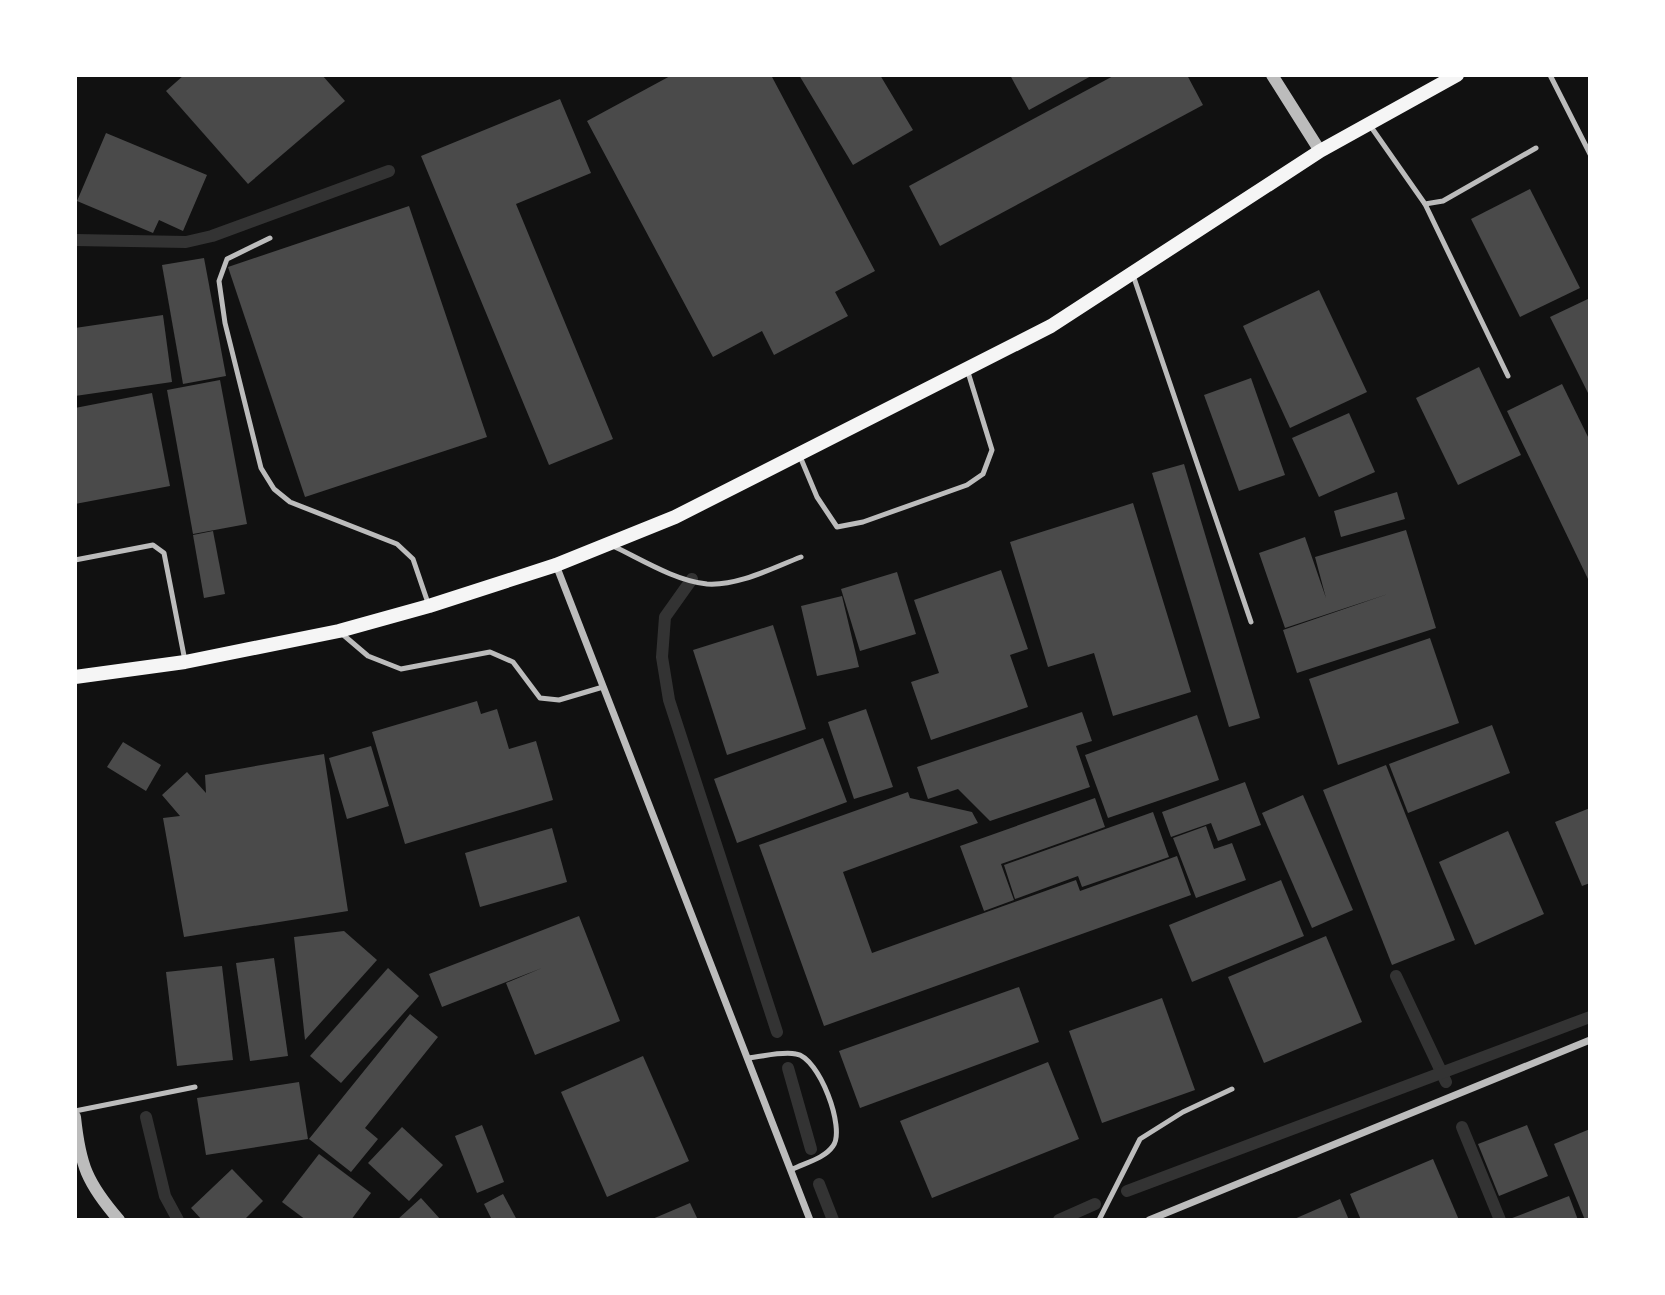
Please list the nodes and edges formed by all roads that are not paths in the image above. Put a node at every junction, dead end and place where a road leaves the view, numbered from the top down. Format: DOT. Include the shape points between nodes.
graph roads {
  1 [pos="1272,75"];
  2 [pos="1457,75"];
  3 [pos="1550,75"];
  4 [pos="1369,124"];
  5 [pos="1536,148"];
  6 [pos="1320,151"];
  7 [pos="1590,154"];
  8 [pos="1425,204"];
  9 [pos="271,238"];
  10 [pos="1132,272"];
  11 [pos="967,369"];
  12 [pos="1508,376"];
  13 [pos="799,454"];
  14 [pos="608,544"];
  15 [pos="801,556"];
  16 [pos="75,560"];
  17 [pos="556,565"];
  18 [pos="429,606"];
  19 [pos="1251,622"];
  20 [pos="338,631"];
  21 [pos="185,662"];
  22 [pos="75,677"];
  23 [pos="603,687"];
  24 [pos="1590,1040"];
  25 [pos="747,1058"];
  26 [pos="195,1087"];
  27 [pos="1232,1089"];
  28 [pos="75,1111"];
  29 [pos="75,1117"];
  30 [pos="77,1151"];
  31 [pos="791,1170"];
  32 [pos="118,1220"];
  33 [pos="810,1220"];
  34 [pos="1099,1220"];
  35 [pos="1149,1220"];
  1 -- 6 [label="street"];
  2 -- 4 [label="main road"];
  3 -- 7 [label="lane"];
  4 -- 6 [label="main road"];
  4 -- 8 [label="lane"];
  5 -- 8 [label="lane" via="1443,201"];
  6 -- 10 [label="main road"];
  8 -- 12 [label="lane"];
  9 -- 18 [label="lane" via="227,259 219,281 241,400 261,468 274,489 290,502 397,544 413,559"];
  10 -- 11 [label="main road" via="1051,326"];
  10 -- 19 [label="lane"];
  11 -- 13 [label="main road"];
  11 -- 13 [label="lane" via="992,450 983,474 967,485 837,527 817,497"];
  13 -- 14 [label="main road" via="675,517"];
  14 -- 15 [label="lane" via="706,584 739,580"];
  14 -- 17 [label="main road"];
  16 -- 21 [label="lane" via="153,545 164,553"];
  17 -- 18 [label="main road"];
  17 -- 23 [label="street"];
  18 -- 20 [label="main road"];
  20 -- 21 [label="main road"];
  20 -- 23 [label="lane" via="368,656 401,669 490,652 513,662 540,698 559,700"];
  21 -- 22 [label="main road"];
  23 -- 25 [label="street"];
  24 -- 35 [label="street"];
  25 -- 31 [label="street"];
  25 -- 31 [label="lane" via="797,1054 813,1063 823,1079 838,1135 820,1157"];
  26 -- 28 [label="lane"];
  27 -- 34 [label="lane" via="1140,1139"];
  29 -- 30 [label="street"];
  30 -- 32 [label="street" via="91,1187"];
  31 -- 33 [label="street"];
}
